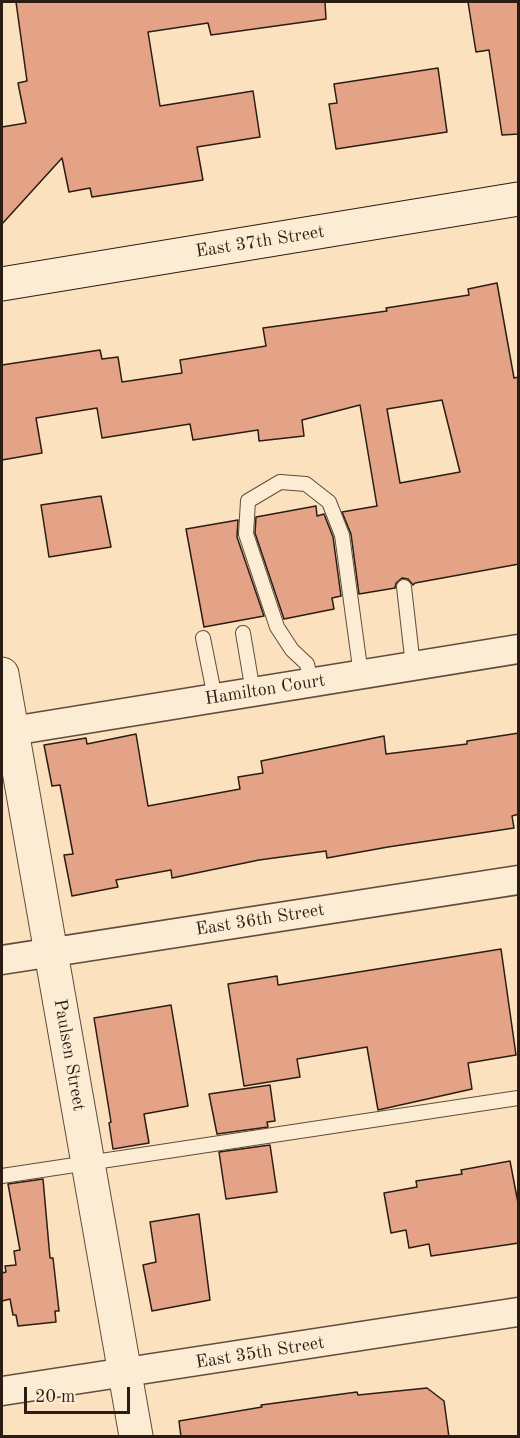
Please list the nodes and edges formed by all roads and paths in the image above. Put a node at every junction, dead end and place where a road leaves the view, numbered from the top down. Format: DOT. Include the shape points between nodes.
graph roads {
  1 [pos="519,199"];
  2 [pos="2,284"];
  3 [pos="404,587"];
  4 [pos="243,633"];
  5 [pos="203,638"];
  6 [pos="519,650"];
  7 [pos="413,666"];
  8 [pos="2,674"];
  9 [pos="361,675"];
  10 [pos="311,683"];
  11 [pos="253,692"];
  12 [pos="215,698"];
  13 [pos="12,730"];
  14 [pos="519,880"];
  15 [pos="51,952"];
  16 [pos="2,960"];
  17 [pos="519,1098"];
  18 [pos="88,1162"];
  19 [pos="2,1176"];
  20 [pos="519,1312"];
  21 [pos="125,1374"];
  22 [pos="2,1391"];
  23 [pos="136,1437"];
  1 -- 2 [label="street, East 37th Street"];
  3 -- 7 [label="lane"];
  4 -- 11 [label="lane"];
  5 -- 12 [label="lane"];
  6 -- 7 [label="street, Hamilton Court"];
  7 -- 9 [label="street, Hamilton Court"];
  8 -- 13 [label="street, Paulsen Street"];
  9 -- 10 [label="street, Hamilton Court"];
  9 -- 10 [label="lane" via="342,535 329,502 306,484 280,482 248,501 246,534 277,627 307,664"];
  10 -- 11 [label="street, Hamilton Court"];
  11 -- 12 [label="street, Hamilton Court"];
  12 -- 13 [label="street, Hamilton Court"];
  13 -- 15 [label="street, Paulsen Street"];
  14 -- 15 [label="street, East 36th Street"];
  15 -- 16 [label="street, East 36th Street"];
  15 -- 18 [label="street, Paulsen Street"];
  17 -- 18 [label="lane"];
  18 -- 19 [label="lane"];
  18 -- 21 [label="street, Paulsen Street"];
  20 -- 21 [label="street, East 35th Street"];
  21 -- 22 [label="street, East 35th Street"];
  21 -- 23 [label="street, Paulsen Street"];
}
